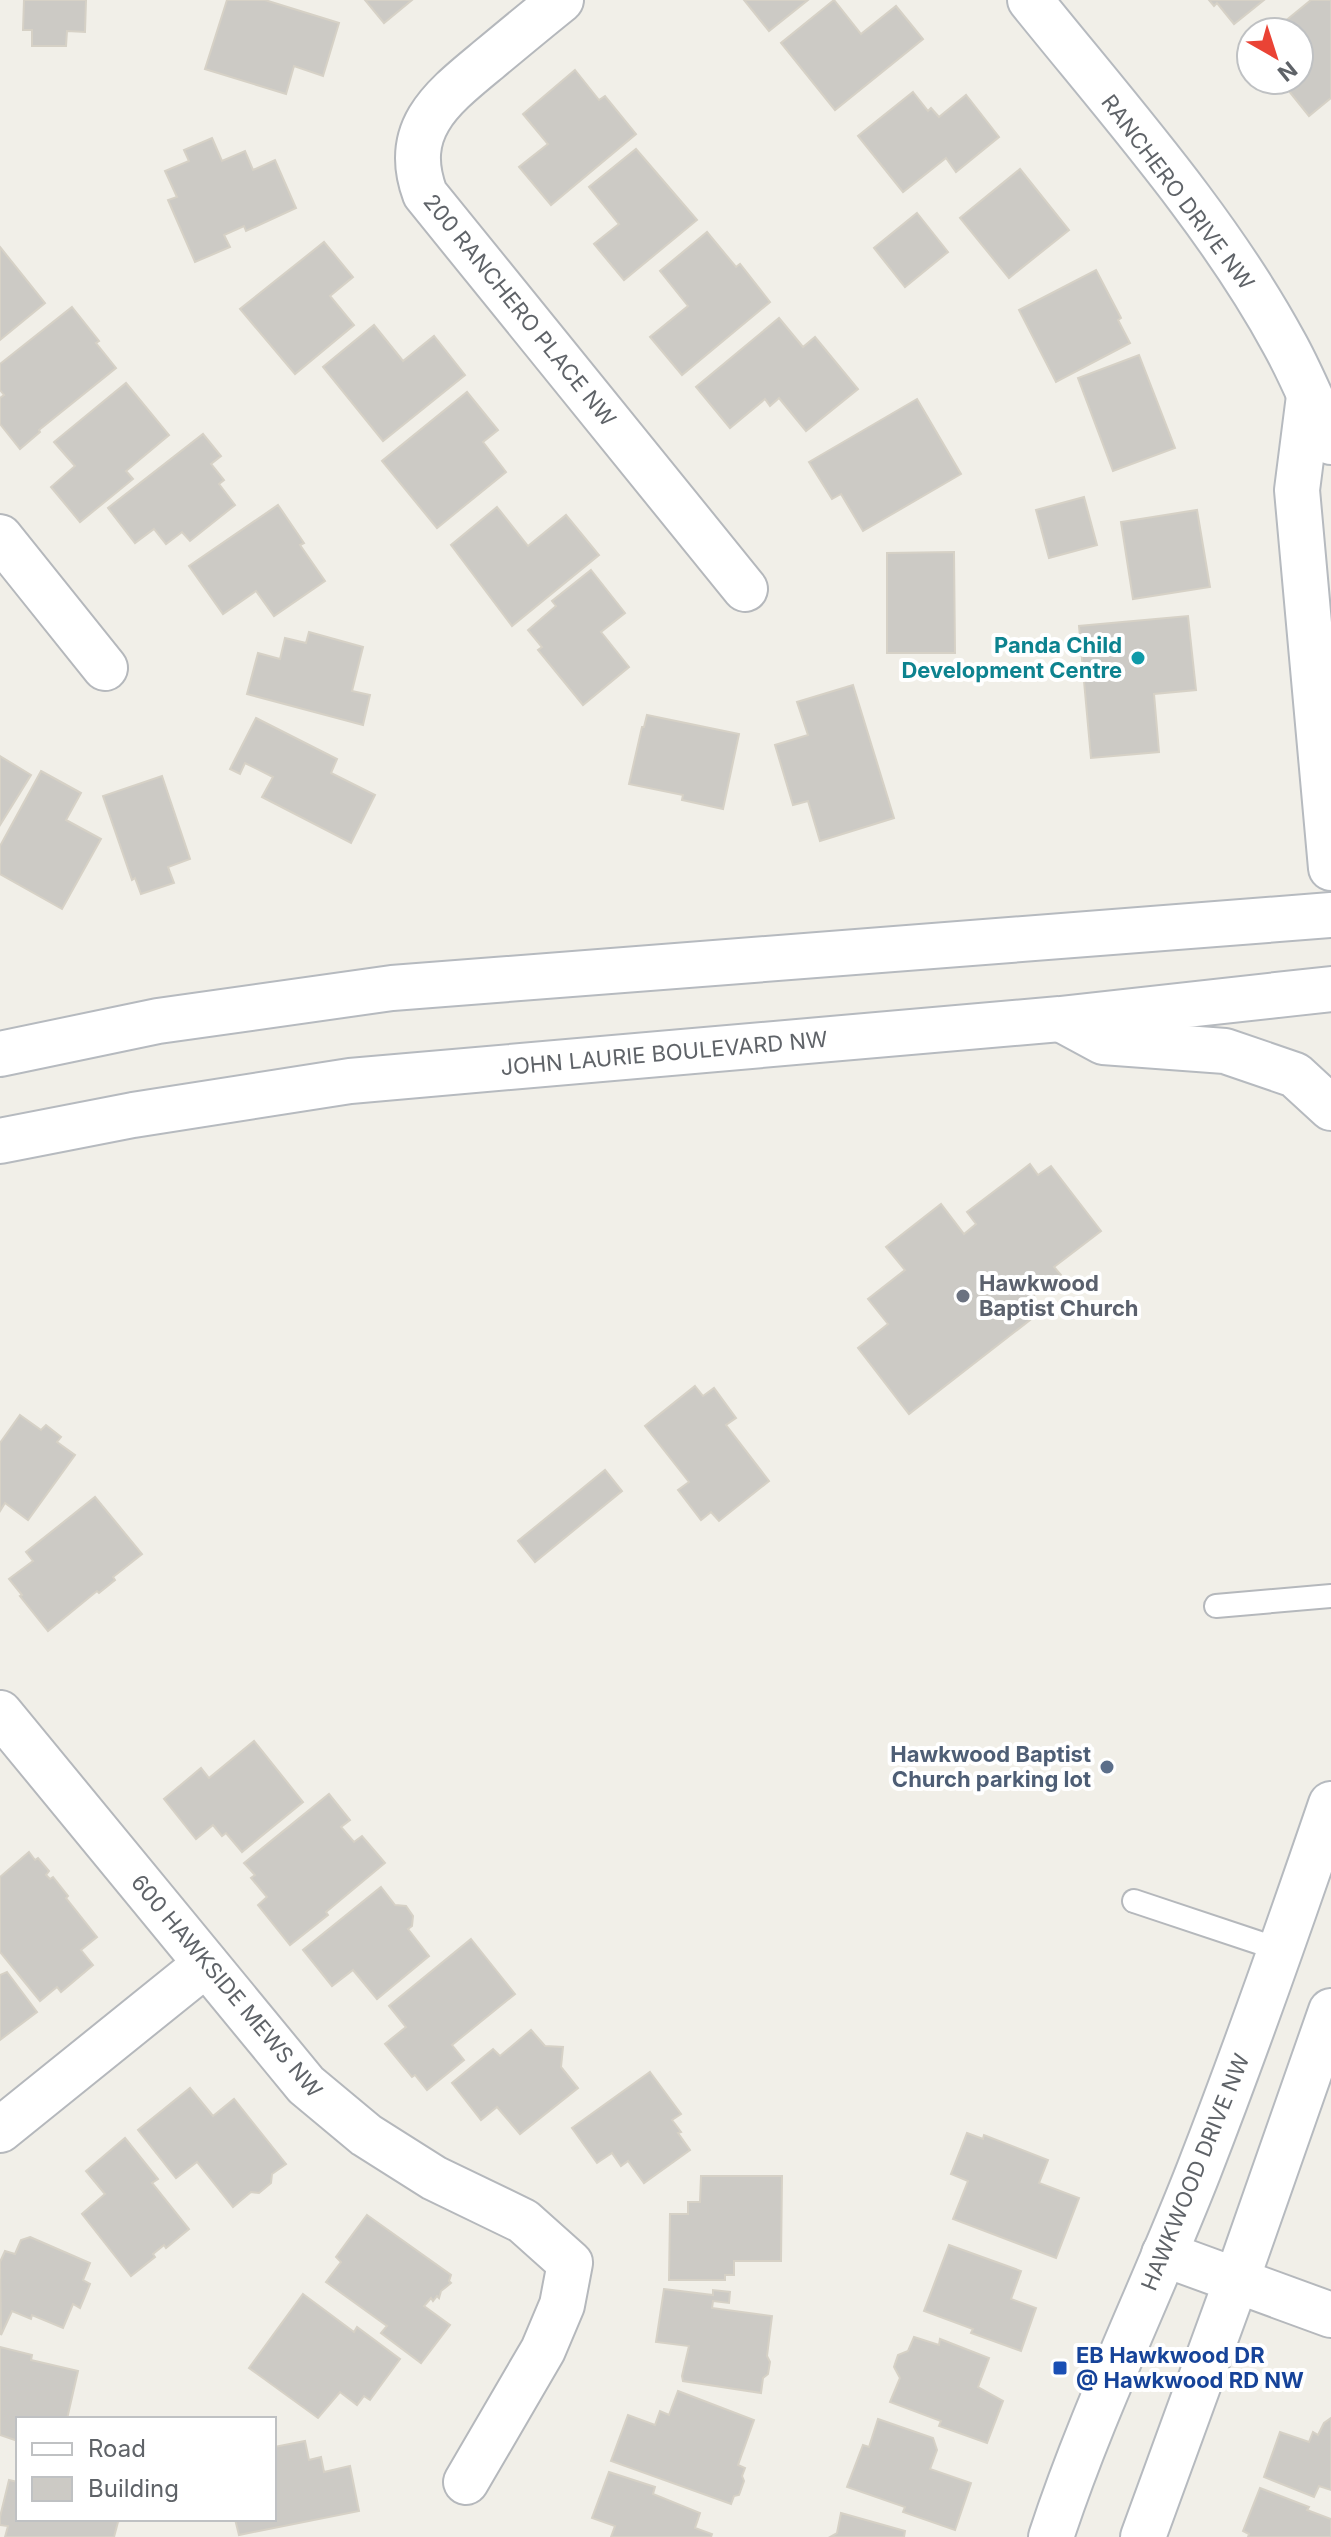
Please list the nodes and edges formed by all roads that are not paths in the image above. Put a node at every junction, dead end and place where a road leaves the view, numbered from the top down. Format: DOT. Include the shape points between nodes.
graph roads {
  1 [pos="561,0"];
  2 [pos="1030,0"];
  3 [pos="1320,394"];
  4 [pos="1331,442"];
  5 [pos="0,537"];
  6 [pos="745,589"];
  7 [pos="105,668"];
  8 [pos="1331,868"];
  9 [pos="1331,915"];
  10 [pos="1331,989"];
  11 [pos="1060,1019"];
  12 [pos="0,1054"];
  13 [pos="1331,1108"];
  14 [pos="0,1141"];
  15 [pos="1331,1596"];
  16 [pos="1216,1606"];
  17 [pos="0,1713"];
  18 [pos="1331,1804"];
  19 [pos="1134,1901"];
  20 [pos="1281,1950"];
  21 [pos="206,1964"];
  22 [pos="1331,2011"];
  23 [pos="0,2130"];
  24 [pos="1164,2254"];
  25 [pos="1236,2282"];
  26 [pos="1331,2315"];
  27 [pos="466,2482"];
  28 [pos="1051,2537"];
  29 [pos="1143,2537"];
  1 -- 6 [label="street, 200 RANCHERO PLACE NW" via="443,97 423,136 417,173 425,194"];
  2 -- 3 [label="street, RANCHERO DRIVE NW" via="1165,168"];
  3 -- 4 [label="street, RANCHERO DRIVE NW"];
  3 -- 8 [label="street" via="1297,490"];
  5 -- 7 [label="street"];
  9 -- 12 [label="street" via="392,988 158,1021"];
  10 -- 11 [label="street, JOHN LAURIE BOULEVARD NW"];
  11 -- 13 [label="street" via="1103,1042 1225,1051 1295,1075"];
  11 -- 14 [label="street, JOHN LAURIE BOULEVARD NW" via="350,1081"];
  15 -- 16 [label="lane"];
  17 -- 21 [label="street, 600 HAWKSIDE MEWS NW"];
  18 -- 20 [label="street, HAWKWOOD DRIVE NW"];
  19 -- 20 [label="lane"];
  20 -- 24 [label="street, HAWKWOOD DRIVE NW"];
  21 -- 23 [label="street"];
  21 -- 27 [label="street, 600 HAWKSIDE MEWS NW" via="306,2085 366,2135 434,2178 523,2221 570,2263 562,2305 543,2350"];
  22 -- 25 [label="street"];
  24 -- 25 [label="street"];
  24 -- 28 [label="street, HAWKWOOD DRIVE NW" via="1071,2476"];
  25 -- 26 [label="street"];
  25 -- 29 [label="street"];
}
